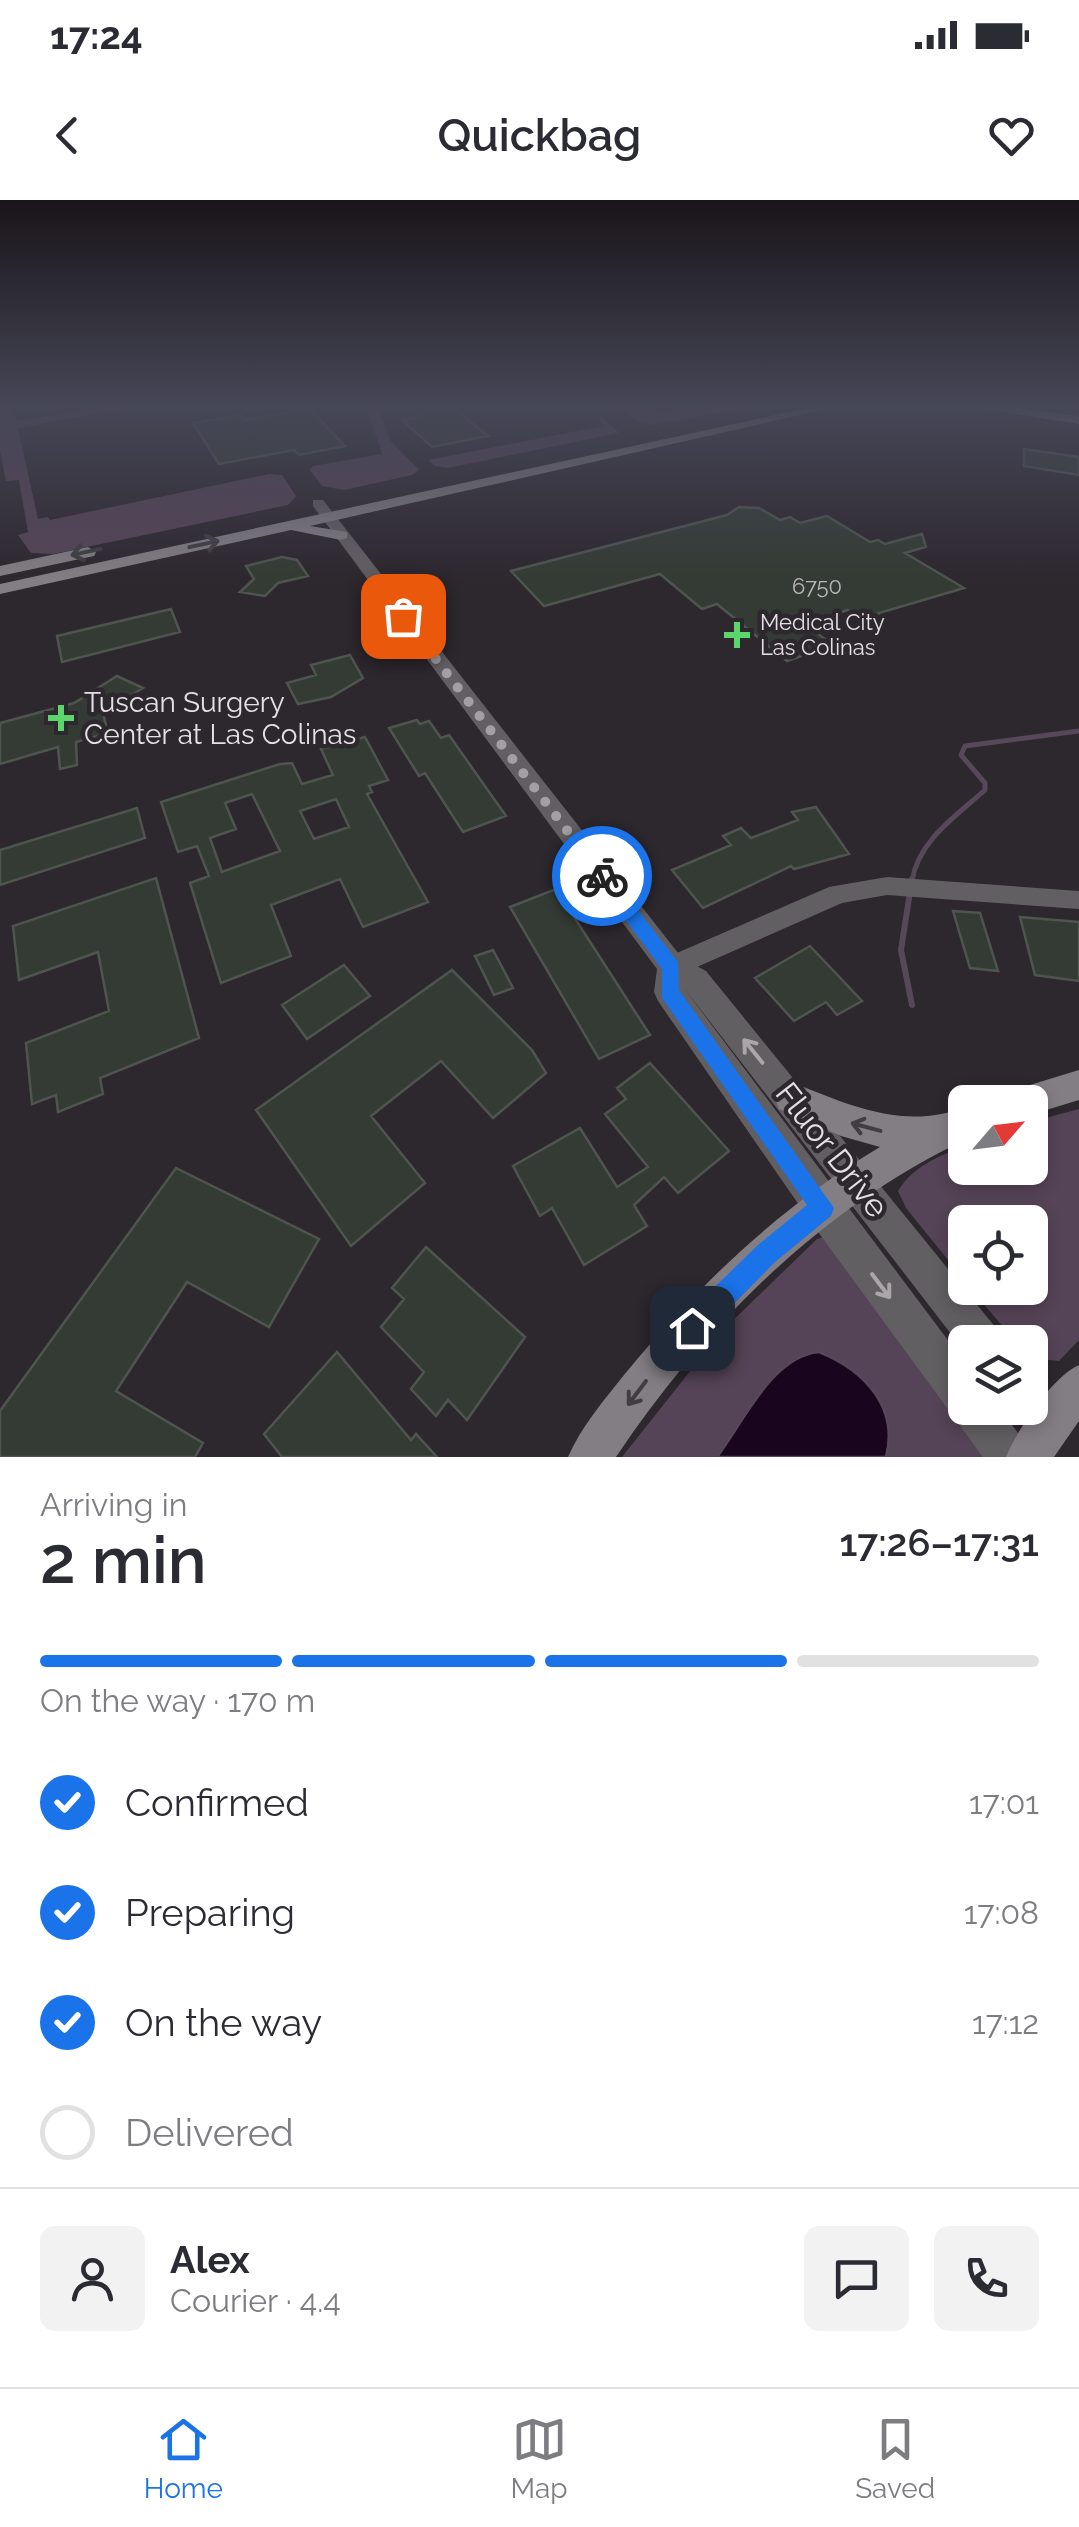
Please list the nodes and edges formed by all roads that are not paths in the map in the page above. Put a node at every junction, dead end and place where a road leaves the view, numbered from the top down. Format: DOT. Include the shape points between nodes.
graph roads {
  1 [pos="526,464"];
  2 [pos="550,464"];
  3 [pos="323,510"];
  4 [pos="255,533"];
  5 [pos="341,535"];
  6 [pos="0,570"];
  7 [pos="0,589"];
  8 [pos="1079,900"];
  9 [pos="672,967"];
  10 [pos="1079,1085"];
  11 [pos="1048,1094"];
  12 [pos="790,1098"];
  13 [pos="948,1128"];
  14 [pos="948,1131"];
  15 [pos="858,1182"];
  16 [pos="822,1208"];
  17 [pos="969,1325"];
  18 [pos="948,1375"];
  19 [pos="1079,1386"];
  20 [pos="985,1425"];
  21 [pos="1035,1429"];
  22 [pos="590,1457"];
  23 [pos="1010,1457"];
  1 -- 3 [label="main road"];
  2 -- 3 [label="main road"];
  3 -- 4 [label="main road"];
  3 -- 5 [label="street, Fluor Drive"];
  3 -- 6 [label="main road, one-way"];
  4 -- 5 [label="main road" via="310,529"];
  7 -- 4 [label="main road, one-way"];
  5 -- 9 [label="street, Fluor Drive"];
  8 -- 9 [label="street" via="872,888 838,894"];
  12 -- 9 [label="street, Fluor Drive, one-way" via="696,980"];
  9 -- 16 [label="street, Fluor Drive" via="669,992"];
  10 -- 11 [label="main road"];
  13 -- 12 [label="main road, one-way" via="918,1134 878,1130"];
  12 -- 15 [label="street, Fluor Drive"];
  14 -- 15 [label="main road"];
  15 -- 16 [label="main road"];
  15 -- 17 [label="street, Fluor Drive"];
  16 -- 18 [label="street, Fluor Drive, one-way"];
  16 -- 22 [label="main road, one-way" via="664,1357"];
  19 -- 21 [label="main road"];
  20 -- 23 [label="street"];
}
